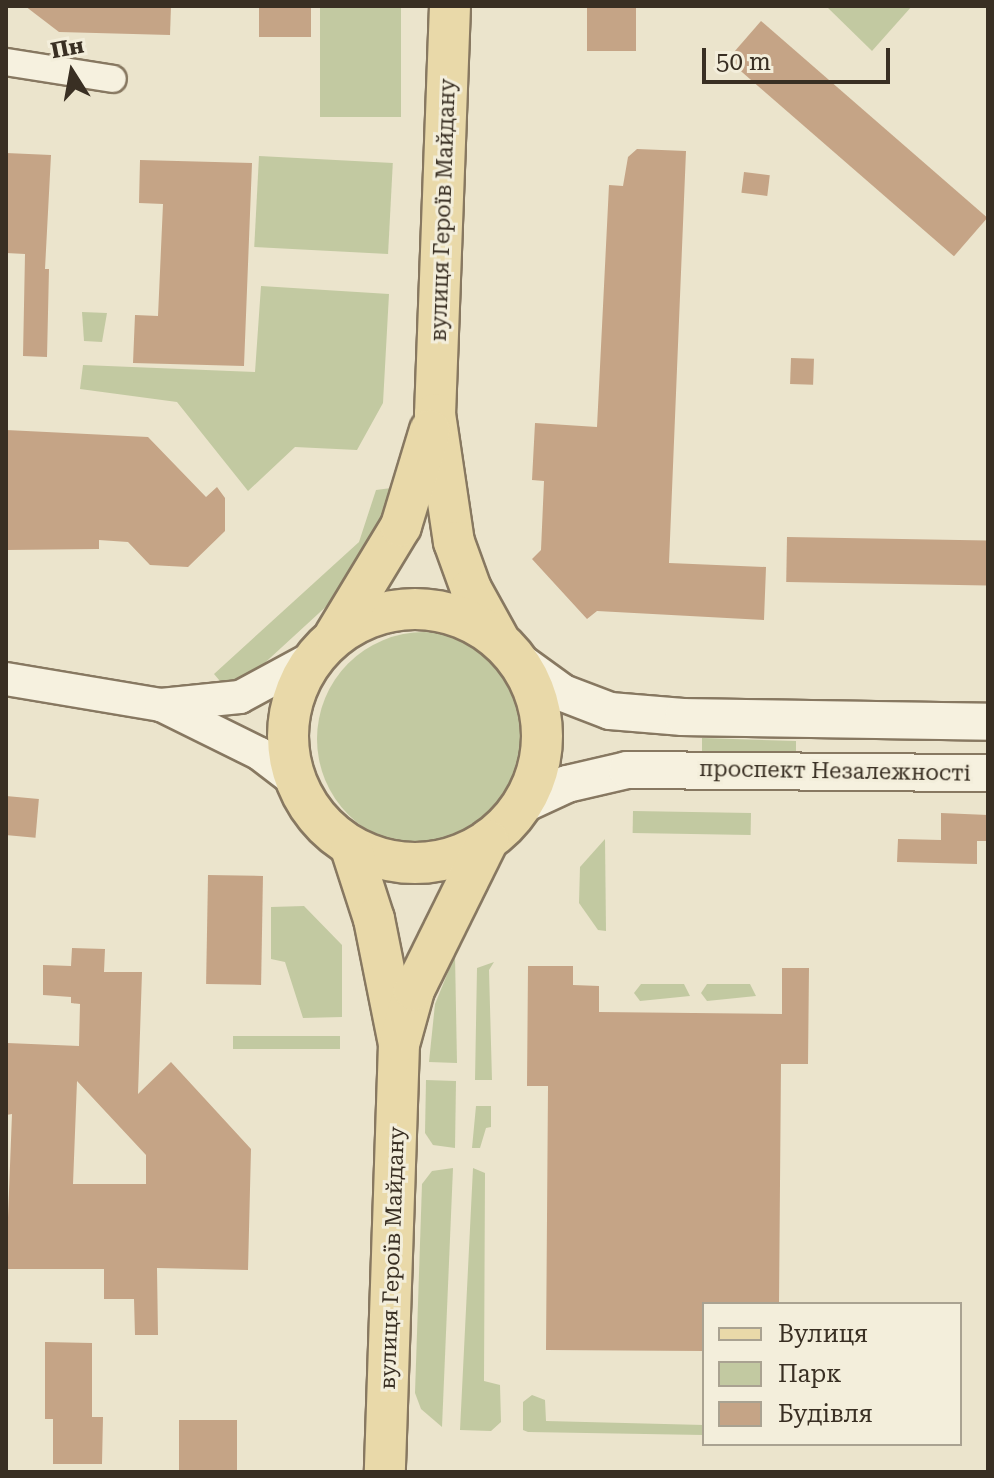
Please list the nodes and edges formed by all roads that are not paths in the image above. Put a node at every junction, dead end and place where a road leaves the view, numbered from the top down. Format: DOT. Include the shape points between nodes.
graph roads {
  1 [pos="450,6"];
  2 [pos="6,62"];
  3 [pos="113,79"];
  4 [pos="435,414"];
  5 [pos="323,647"];
  6 [pos="508,650"];
  7 [pos="6,679"];
  8 [pos="161,705"];
  9 [pos="988,722"];
  10 [pos="988,773"];
  11 [pos="299,784"];
  12 [pos="522,805"];
  13 [pos="488,840"];
  14 [pos="351,848"];
  15 [pos="399,1044"];
  16 [pos="385,1472"];
  1 -- 4 [label="main road, вулиця Героїв Майдану"];
  2 -- 3 [label="street"];
  4 -- 5 [label="main road" via="401,526"];
  4 -- 6 [label="main road" via="454,542 471,589"];
  5 -- 6 [label="main road" via="383,612 410,609 465,619"];
  5 -- 8 [label="street" via="240,697"];
  5 -- 11 [label="main road" via="299,681 286,733 288,761"];
  6 -- 9 [label="main road" via="589,706 683,717"];
  6 -- 12 [label="main road" via="538,702 542,725 537,773"];
  7 -- 8 [label="street"];
  8 -- 11 [label="street" via="260,754"];
  10 -- 12 [label="main road, проспект Незалежності" via="681,769 602,774"];
  11 -- 14 [label="main road" via="328,832"];
  12 -- 13 [label="main road"];
  13 -- 14 [label="main road" via="456,856 421,864 397,863"];
  13 -- 15 [label="main road" via="414,990"];
  14 -- 15 [label="main road" via="374,919"];
  15 -- 16 [label="main road, вулиця Героїв Майдану"];
}
